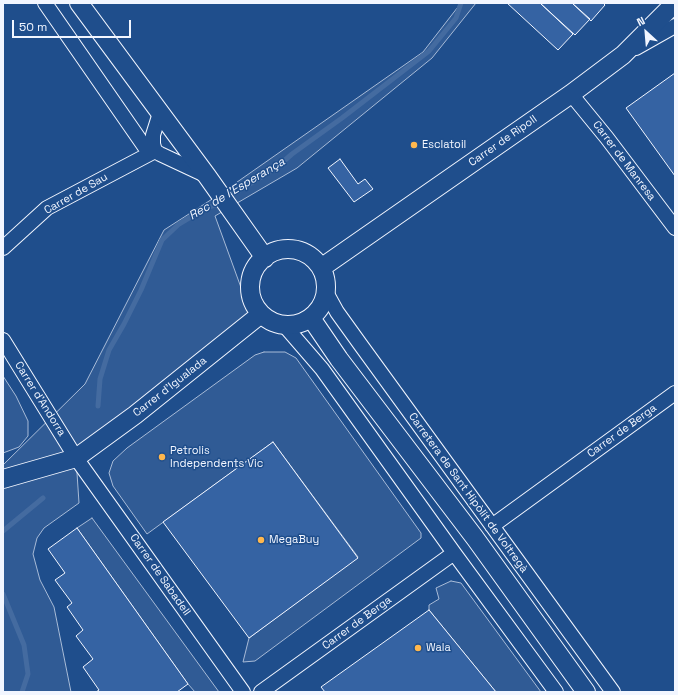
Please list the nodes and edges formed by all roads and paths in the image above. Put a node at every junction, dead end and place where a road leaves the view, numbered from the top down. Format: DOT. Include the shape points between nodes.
graph roads {
  1 [pos="45,3"];
  2 [pos="79,3"];
  3 [pos="675,3"];
  4 [pos="675,26"];
  5 [pos="623,55"];
  6 [pos="571,94"];
  7 [pos="160,113"];
  8 [pos="152,152"];
  9 [pos="207,176"];
  10 [pos="675,228"];
  11 [pos="3,248"];
  12 [pos="265,258"];
  13 [pos="321,268"];
  14 [pos="326,292"];
  15 [pos="261,314"];
  16 [pos="311,318"];
  17 [pos="284,325"];
  18 [pos="3,342"];
  19 [pos="675,393"];
  20 [pos="76,458"];
  21 [pos="3,479"];
  22 [pos="492,526"];
  23 [pos="454,553"];
  24 [pos="243,692"];
  25 [pos="261,692"];
  26 [pos="556,692"];
  27 [pos="586,692"];
  28 [pos="613,692"];
  1 -- 8 [label="street"];
  2 -- 7 [label="street"];
  3 -- 5 [label="street, Carrer de Ripoll"];
  4 -- 5 [label="street"];
  5 -- 6 [label="street, Carrer de Ripoll"];
  6 -- 10 [label="street, Carrer de Manresa"];
  6 -- 13 [label="street, Carrer de Ripoll"];
  7 -- 8 [label="street" via="153,135"];
  7 -- 9 [label="street"];
  8 -- 9 [label="street"];
  8 -- 11 [label="street, Carrer de Sau" via="47,208"];
  9 -- 12 [label="street"];
  12 -- 13 [label="street" via="278,251 299,251 311,257"];
  12 -- 15 [label="street" via="253,273 250,285 254,304"];
  13 -- 14 [label="street"];
  14 -- 16 [label="street" via="321,306"];
  14 -- 22 [label="street, Carretera de Sant Hipòlit de Voltregà" via="360,344"];
  15 -- 17 [label="street" via="272,322"];
  15 -- 20 [label="street, Carrer d'Igualada" via="135,415"];
  16 -- 17 [label="street" via="298,324"];
  16 -- 27 [label="street, Carretera de Sant Hipòlit de Voltregà"];
  17 -- 23 [label="street" via="322,369"];
  18 -- 20 [label="street, Carrer d'Andorra"];
  19 -- 22 [label="street, Carrer de Berga"];
  20 -- 21 [label="street"];
  20 -- 24 [label="street, Carrer de Sabadell"];
  22 -- 28 [label="street, Carretera de Sant Hipòlit de Voltregà"];
  23 -- 25 [label="street, Carrer de Berga"];
  23 -- 26 [label="street"];
}
